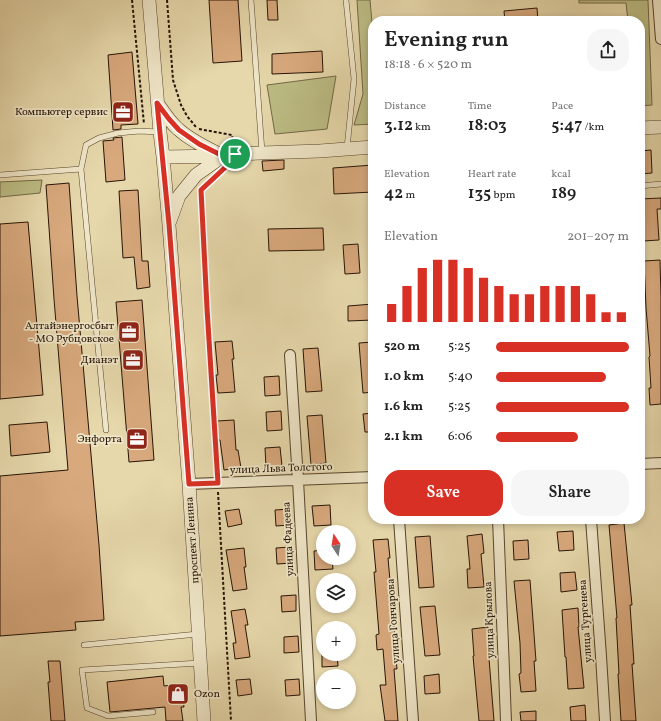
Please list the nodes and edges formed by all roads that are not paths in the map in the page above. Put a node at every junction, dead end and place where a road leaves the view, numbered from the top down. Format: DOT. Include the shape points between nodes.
graph roads {
  1 [pos="149,0"];
  2 [pos="251,0"];
  3 [pos="346,0"];
  4 [pos="658,0"];
  5 [pos="661,39"];
  6 [pos="157,103"];
  7 [pos="661,127"];
  8 [pos="645,128"];
  9 [pos="160,132"];
  10 [pos="368,147"];
  11 [pos="346,149"];
  12 [pos="262,153"];
  13 [pos="229,155"];
  14 [pos="163,157"];
  15 [pos="81,169"];
  16 [pos="0,175"];
  17 [pos="661,184"];
  18 [pos="645,186"];
  19 [pos="169,224"];
  20 [pos="290,355"];
  21 [pos="106,430"];
  22 [pos="661,463"];
  23 [pos="645,464"];
  24 [pos="368,477"];
  25 [pos="298,480"];
  26 [pos="189,484"];
  27 [pos="399,524"];
  28 [pos="498,524"];
  29 [pos="591,524"];
  30 [pos="199,634"];
  31 [pos="84,645"];
  32 [pos="201,663"];
  33 [pos="153,712"];
  34 [pos="204,721"];
  35 [pos="311,721"];
  36 [pos="413,721"];
  37 [pos="506,721"];
  38 [pos="605,721"];
  1 -- 6 [label="street, проспект Ленина"];
  2 -- 12 [label="lane"];
  3 -- 11 [label="lane" via="354,80"];
  4 -- 5 [label="street"];
  6 -- 9 [label="street, проспект Ленина"];
  6 -- 13 [label="street" via="179,130 199,144"];
  7 -- 8 [label="street"];
  9 -- 14 [label="street, проспект Ленина"];
  9 -- 15 [label="lane" via="118,133 99,138 86,145"];
  10 -- 11 [label="street"];
  11 -- 12 [label="street"];
  12 -- 13 [label="street"];
  13 -- 14 [label="street"];
  13 -- 19 [label="street" via="196,175 179,196"];
  14 -- 19 [label="street, проспект Ленина"];
  15 -- 16 [label="lane"];
  15 -- 21 [label="lane"];
  17 -- 18 [label="lane"];
  19 -- 26 [label="street, проспект Ленина"];
  20 -- 25 [label="street, улица Фадеева"];
  22 -- 23 [label="street"];
  24 -- 25 [label="street, улица Льва Толстого"];
  25 -- 26 [label="street, улица Льва Толстого"];
  25 -- 35 [label="street, улица Фадеева"];
  26 -- 30 [label="street, проспект Ленина"];
  27 -- 36 [label="street, улица Гончарова"];
  28 -- 37 [label="street, улица Крылова"];
  29 -- 38 [label="street, улица Тургенева"];
  30 -- 31 [label="lane"];
  30 -- 32 [label="street, проспект Ленина"];
  32 -- 33 [label="lane" via="82,670 87,708 108,716"];
  32 -- 34 [label="street, проспект Ленина"];
}
